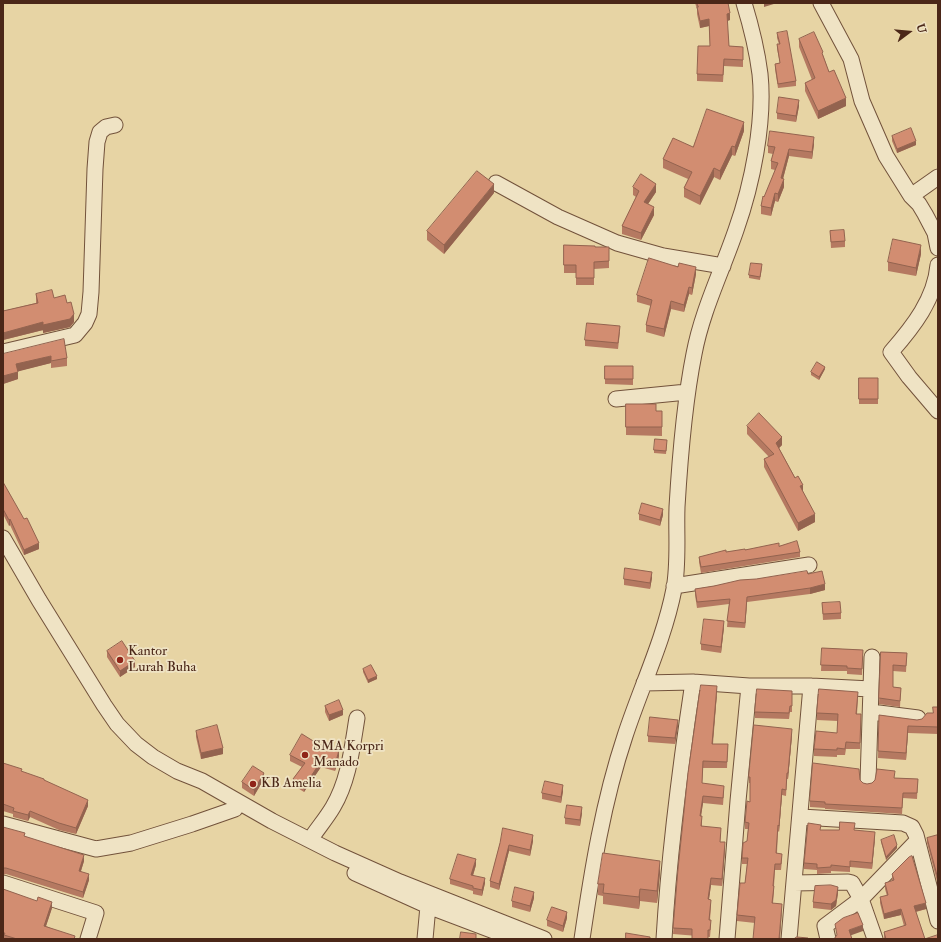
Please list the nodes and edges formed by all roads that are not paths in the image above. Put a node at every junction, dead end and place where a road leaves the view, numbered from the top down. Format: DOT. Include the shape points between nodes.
graph roads {
  1 [pos="744,3"];
  2 [pos="821,3"];
  3 [pos="115,125"];
  4 [pos="938,177"];
  5 [pos="496,183"];
  6 [pos="910,196"];
  7 [pos="938,248"];
  8 [pos="938,265"];
  9 [pos="723,266"];
  10 [pos="3,352"];
  11 [pos="687,392"];
  12 [pos="616,399"];
  13 [pos="938,411"];
  14 [pos="3,538"];
  15 [pos="809,565"];
  16 [pos="674,586"];
  17 [pos="872,657"];
  18 [pos="693,682"];
  19 [pos="644,683"];
  20 [pos="749,686"];
  21 [pos="811,686"];
  22 [pos="871,689"];
  23 [pos="871,712"];
  24 [pos="357,718"];
  25 [pos="918,718"];
  26 [pos="177,771"];
  27 [pos="868,781"];
  28 [pos="235,809"];
  29 [pos="800,817"];
  30 [pos="3,824"];
  31 [pos="310,840"];
  32 [pos="917,841"];
  33 [pos="3,883"];
  34 [pos="794,883"];
  35 [pos="862,899"];
  36 [pos="428,906"];
  37 [pos="938,921"];
  38 [pos="494,935"];
  39 [pos="88,939"];
  40 [pos="425,939"];
  41 [pos="515,939"];
  42 [pos="544,939"];
  43 [pos="582,939"];
  44 [pos="664,939"];
  45 [pos="727,939"];
  46 [pos="789,939"];
  47 [pos="828,939"];
  48 [pos="876,939"];
  1 -- 9 [label="street" via="760,74 761,111 756,154 746,200"];
  2 -- 6 [label="street" via="851,59 862,101 886,156"];
  3 -- 10 [label="street" via="100,132 97,142 91,292 89,314 85,323 75,334"];
  4 -- 6 [label="street"];
  5 -- 9 [label="street" via="558,217 617,243 663,256"];
  6 -- 7 [label="street" via="919,204 935,233"];
  8 -- 13 [label="street" via="936,281 922,312 891,352"];
  9 -- 11 [label="street" via="700,328"];
  11 -- 12 [label="street"];
  11 -- 16 [label="street" via="677,507"];
  14 -- 26 [label="street" via="83,673 117,724 136,744"];
  15 -- 16 [label="street"];
  16 -- 19 [label="street" via="663,630"];
  17 -- 22 [label="street"];
  18 -- 19 [label="street"];
  18 -- 20 [label="street"];
  18 -- 44 [label="street" via="676,798"];
  19 -- 43 [label="street" via="624,736 614,774 593,864"];
  20 -- 21 [label="street"];
  20 -- 45 [label="street"];
  21 -- 22 [label="street"];
  21 -- 29 [label="street"];
  22 -- 23 [label="street"];
  23 -- 25 [label="street"];
  23 -- 27 [label="street"];
  24 -- 31 [label="street" via="342,789 333,808"];
  26 -- 28 [label="street" via="190,784"];
  26 -- 31 [label="street" via="202,781"];
  28 -- 30 [label="street" via="131,843 96,849"];
  28 -- 36 [label="street" via="325,859"];
  29 -- 32 [label="street" via="908,824 915,830"];
  29 -- 34 [label="street"];
  31 -- 42 [label="street" via="400,882"];
  32 -- 35 [label="street"];
  32 -- 37 [label="street"];
  33 -- 39 [label="street" via="96,913"];
  34 -- 35 [label="street" via="848,882 854,885"];
  34 -- 46 [label="street"];
  35 -- 47 [label="street" via="824,926"];
  35 -- 48 [label="street"];
  36 -- 38 [label="street"];
  36 -- 40 [label="street"];
  38 -- 41 [label="street"];
}
